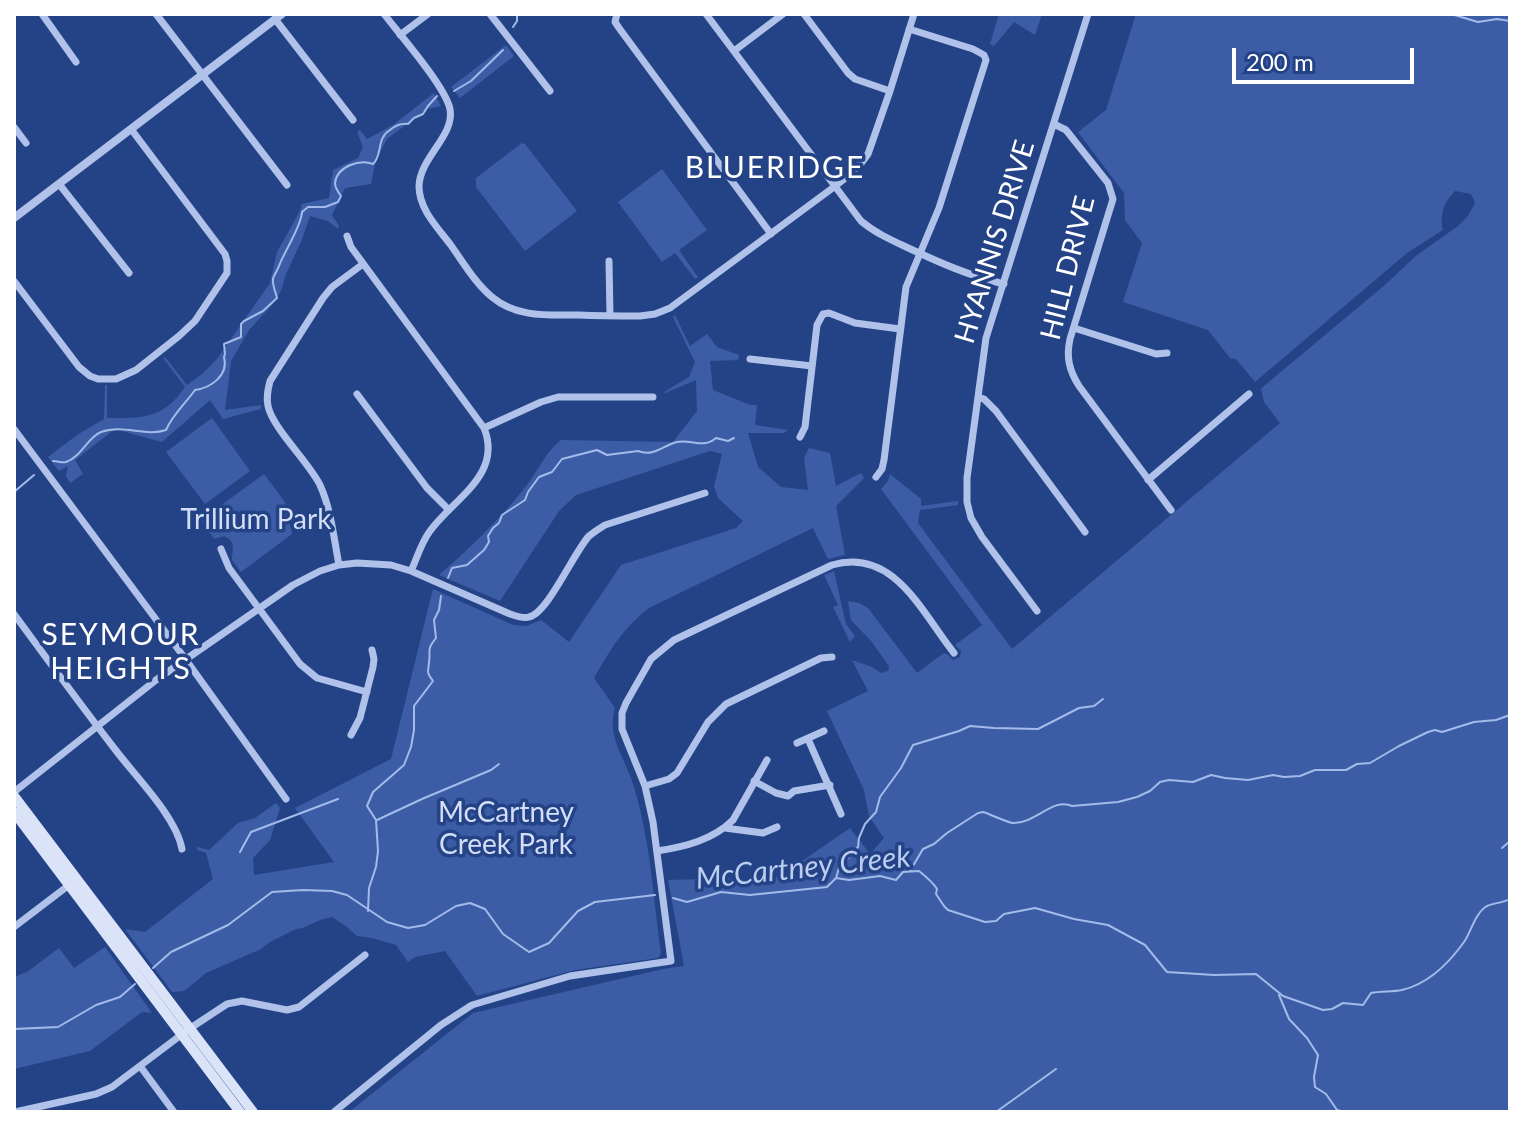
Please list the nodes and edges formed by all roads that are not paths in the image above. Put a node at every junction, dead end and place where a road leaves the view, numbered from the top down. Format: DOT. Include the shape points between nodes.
graph roads {
  1 [pos="42,14"];
  2 [pos="156,14"];
  3 [pos="384,14"];
  4 [pos="428,14"];
  5 [pos="490,14"];
  6 [pos="617,14"];
  7 [pos="706,14"];
  8 [pos="783,14"];
  9 [pos="804,14"];
  10 [pos="914,14"];
  11 [pos="1088,14"];
  12 [pos="278,16"];
  13 [pos="909,29"];
  14 [pos="400,35"];
  15 [pos="734,51"];
  16 [pos="76,62"];
  17 [pos="202,74"];
  18 [pos="550,91"];
  19 [pos="890,91"];
  20 [pos="353,120"];
  21 [pos="1054,124"];
  22 [pos="14,127"];
  23 [pos="131,129"];
  24 [pos="26,143"];
  25 [pos="59,184"];
  26 [pos="287,185"];
  27 [pos="834,187"];
  28 [pos="14,218"];
  29 [pos="771,234"];
  30 [pos="347,236"];
  31 [pos="919,253"];
  32 [pos="609,261"];
  33 [pos="363,264"];
  34 [pos="129,273"];
  35 [pos="14,281"];
  36 [pos="1004,284"];
  37 [pos="610,316"];
  38 [pos="1074,328"];
  39 [pos="900,329"];
  40 [pos="1167,353"];
  41 [pos="750,359"];
  42 [pos="812,366"];
  43 [pos="357,394"];
  44 [pos="1249,394"];
  45 [pos="653,397"];
  46 [pos="978,397"];
  47 [pos="484,428"];
  48 [pos="14,429"];
  49 [pos="800,437"];
  50 [pos="876,477"];
  51 [pos="1148,480"];
  52 [pos="705,493"];
  53 [pos="449,510"];
  54 [pos="1171,510"];
  55 [pos="1085,532"];
  56 [pos="221,549"];
  57 [pos="339,565"];
  58 [pos="411,571"];
  59 [pos="259,609"];
  60 [pos="1037,611"];
  61 [pos="14,614"];
  62 [pos="372,650"];
  63 [pos="954,653"];
  64 [pos="832,657"];
  65 [pos="187,660"];
  66 [pos="367,692"];
  67 [pos="97,726"];
  68 [pos="824,731"];
  69 [pos="351,735"];
  70 [pos="808,739"];
  71 [pos="797,743"];
  72 [pos="767,760"];
  73 [pos="754,781"];
  74 [pos="830,785"];
  75 [pos="645,786"];
  76 [pos="14,794"];
  77 [pos="286,799"];
  78 [pos="14,812"];
  79 [pos="841,814"];
  80 [pos="777,827"];
  81 [pos="725,828"];
  82 [pos="182,849"];
  83 [pos="657,851"];
  84 [pos="73,882"];
  85 [pos="14,927"];
  86 [pos="365,955"];
  87 [pos="185,1032"];
  88 [pos="140,1066"];
  89 [pos="253,1111"];
  90 [pos="15,1112"];
  91 [pos="174,1112"];
  92 [pos="240,1112"];
  93 [pos="334,1112"];
  1 -- 16 [label="street"];
  2 -- 17 [label="street"];
  3 -- 14 [label="street"];
  4 -- 14 [label="street"];
  5 -- 18 [label="street"];
  6 -- 29 [label="street" via="619,28"];
  7 -- 15 [label="street"];
  8 -- 15 [label="street"];
  9 -- 19 [label="street" via="848,73"];
  10 -- 13 [label="street"];
  11 -- 21 [label="street, HYANNIS DRIVE"];
  12 -- 17 [label="street"];
  12 -- 20 [label="street"];
  13 -- 19 [label="street"];
  13 -- 31 [label="street" via="973,49 986,60 939,208"];
  14 -- 37 [label="street" via="441,88 451,114 421,172 421,200 476,280 502,304 526,313"];
  15 -- 27 [label="street"];
  17 -- 23 [label="street"];
  17 -- 26 [label="street"];
  19 -- 27 [label="street" via="868,154"];
  21 -- 36 [label="street, HYANNIS DRIVE"];
  21 -- 38 [label="street, HILL DRIVE" via="1066,130 1108,183 1113,199"];
  22 -- 24 [label="street"];
  23 -- 25 [label="street"];
  23 -- 35 [label="street" via="227,261 224,279 195,321 136,370 116,379 98,379 84,372"];
  25 -- 28 [label="street"];
  25 -- 34 [label="street"];
  27 -- 29 [label="street"];
  27 -- 31 [label="street" via="872,230"];
  29 -- 37 [label="street" via="670,308"];
  30 -- 33 [label="street"];
  31 -- 36 [label="street"];
  31 -- 39 [label="street"];
  32 -- 37 [label="street"];
  33 -- 47 [label="street"];
  33 -- 57 [label="street" via="323,298 270,381 267,396 270,414 325,496"];
  36 -- 46 [label="street, HYANNIS DRIVE" via="986,338"];
  38 -- 40 [label="street"];
  38 -- 51 [label="street, HILL DRIVE" via="1068,350 1074,378"];
  39 -- 42 [label="street" via="823,314"];
  39 -- 50 [label="street" via="884,460"];
  41 -- 42 [label="street"];
  42 -- 49 [label="street"];
  43 -- 53 [label="street"];
  44 -- 51 [label="street"];
  45 -- 47 [label="street" via="558,397"];
  46 -- 55 [label="street" via="996,411"];
  46 -- 60 [label="street, HYANNIS DRIVE" via="966,492 971,518"];
  47 -- 53 [label="street" via="489,445 484,469"];
  48 -- 65 [label="street"];
  51 -- 54 [label="street, HILL DRIVE"];
  52 -- 58 [label="street" via="598,529 544,606 528,618"];
  53 -- 58 [label="street" via="426,537"];
  56 -- 59 [label="street"];
  57 -- 58 [label="street" via="374,563"];
  57 -- 59 [label="street" via="307,576"];
  59 -- 65 [label="street"];
  59 -- 66 [label="street" via="306,670"];
  61 -- 67 [label="street"];
  62 -- 66 [label="street"];
  63 -- 75 [label="street" via="888,572 859,561 824,568 674,640 651,659 621,721"];
  64 -- 75 [label="street" via="726,704 708,722 677,773"];
  65 -- 67 [label="street"];
  65 -- 77 [label="street"];
  66 -- 69 [label="street"];
  67 -- 76 [label="street"];
  67 -- 82 [label="street" via="165,813"];
  68 -- 70 [label="street"];
  70 -- 71 [label="street"];
  70 -- 74 [label="street"];
  72 -- 73 [label="street"];
  73 -- 74 [label="street" via="788,796"];
  73 -- 81 [label="street"];
  74 -- 79 [label="street"];
  75 -- 83 [label="street"];
  76 -- 84 [label="main road"];
  78 -- 84 [label="main road"];
  80 -- 81 [label="street" via="763,833"];
  81 -- 83 [label="street" via="689,846"];
  83 -- 93 [label="street" via="671,961 570,976 472,1005"];
  84 -- 85 [label="street"];
  84 -- 87 [label="main road"];
  86 -- 87 [label="street" via="299,1007 235,1002"];
  87 -- 88 [label="street"];
  87 -- 89 [label="main road"];
  87 -- 92 [label="main road"];
  88 -- 90 [label="street" via="96,1094"];
  88 -- 91 [label="street"];
}
